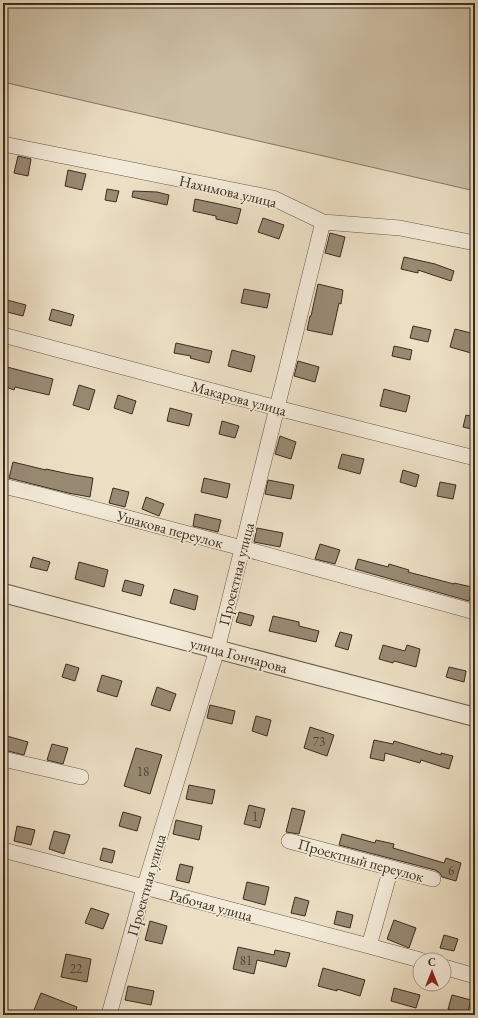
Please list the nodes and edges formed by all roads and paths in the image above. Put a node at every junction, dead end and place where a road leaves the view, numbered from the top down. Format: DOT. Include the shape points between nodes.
graph roads {
  1 [pos="3,144"];
  2 [pos="324,222"];
  3 [pos="475,243"];
  4 [pos="3,336"];
  5 [pos="277,408"];
  6 [pos="475,458"];
  7 [pos="3,486"];
  8 [pos="242,548"];
  9 [pos="3,593"];
  10 [pos="475,612"];
  11 [pos="217,650"];
  12 [pos="475,717"];
  13 [pos="3,759"];
  14 [pos="82,777"];
  15 [pos="289,841"];
  16 [pos="3,850"];
  17 [pos="391,868"];
  18 [pos="433,879"];
  19 [pos="144,888"];
  20 [pos="369,946"];
  21 [pos="412,958"];
  22 [pos="452,969"];
  23 [pos="475,976"];
  24 [pos="109,1015"];
  1 -- 2 [label="street, Нахимова улица" via="273,198"];
  2 -- 3 [label="street, Нахимова улица" via="400,228"];
  2 -- 5 [label="street, Проектная улица"];
  4 -- 5 [label="street, Макарова улица"];
  5 -- 6 [label="street, Макарова улица"];
  5 -- 8 [label="street, Проектная улица"];
  7 -- 8 [label="street, Ушакова переулок"];
  8 -- 10 [label="street, Ушакова переулок"];
  8 -- 11 [label="street, Проектная улица"];
  9 -- 11 [label="street, улица Гончарова"];
  11 -- 12 [label="street, улица Гончарова"];
  11 -- 19 [label="street, Проектная улица"];
  13 -- 14 [label="street"];
  15 -- 17 [label="street, Проектный переулок"];
  16 -- 19 [label="street, Рабочая улица"];
  17 -- 18 [label="street, Проектный переулок"];
  17 -- 20 [label="street"];
  19 -- 20 [label="street, Рабочая улица"];
  19 -- 24 [label="street, Проектная улица"];
  20 -- 21 [label="street, Рабочая улица"];
  22 -- 23 [label="street"];
}
